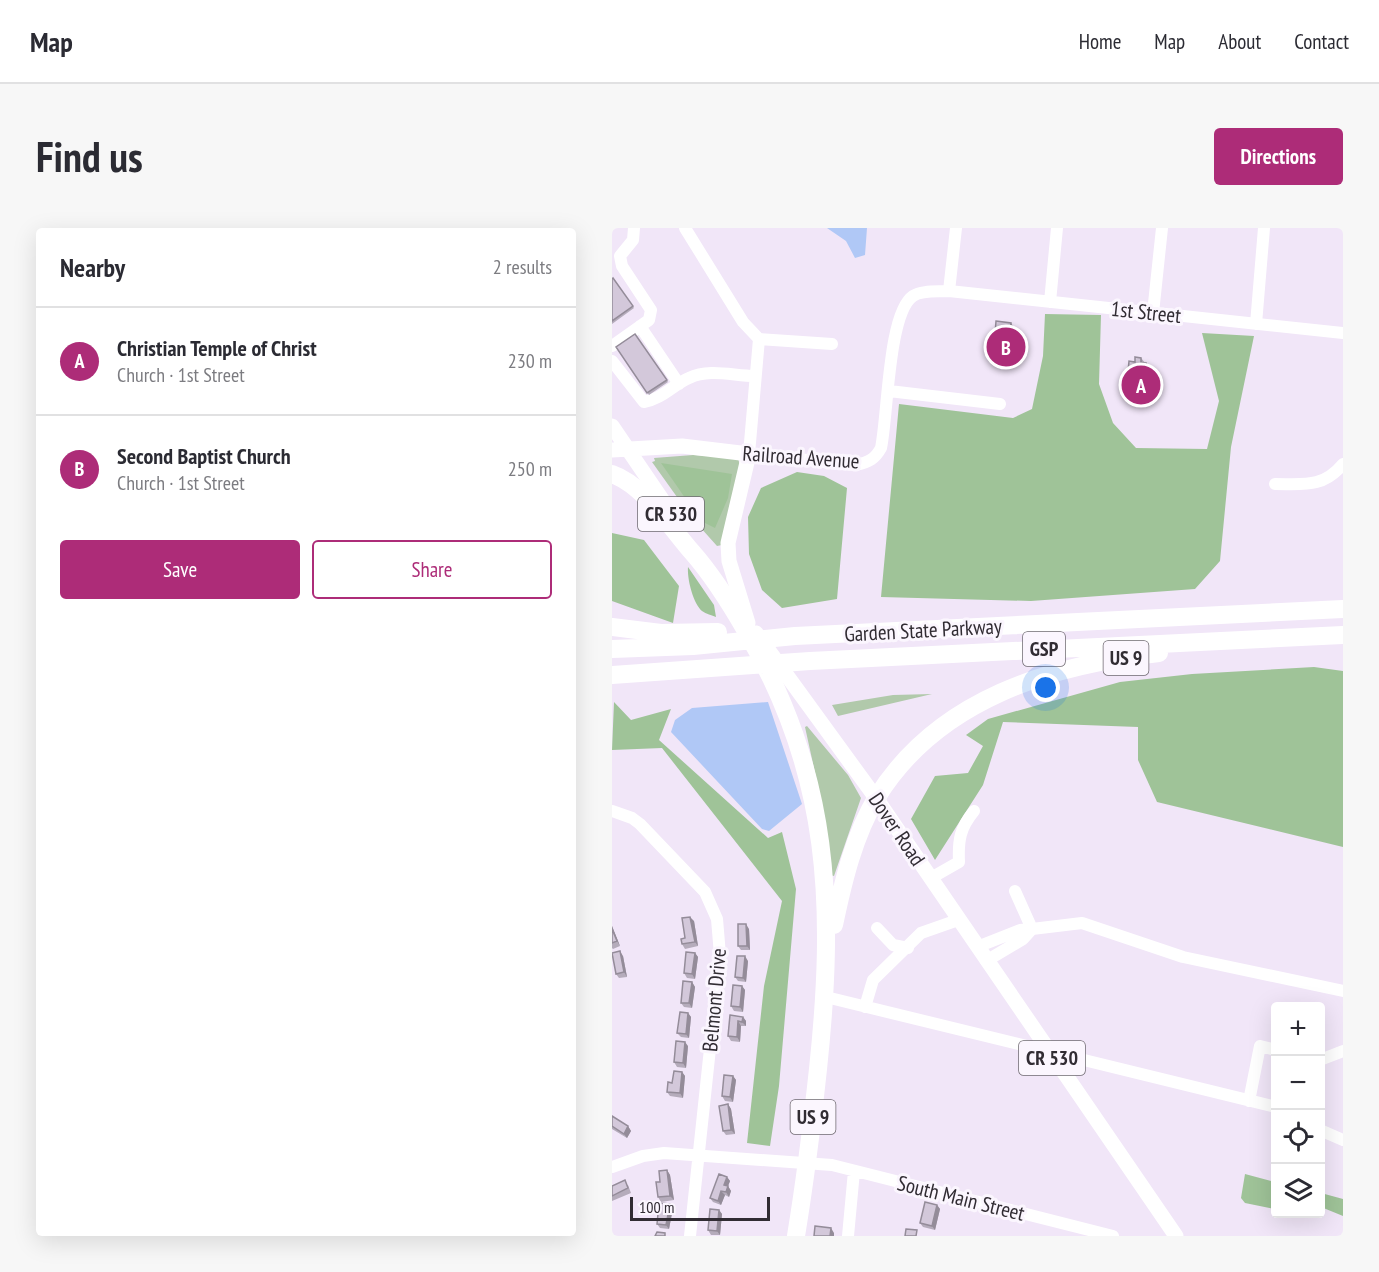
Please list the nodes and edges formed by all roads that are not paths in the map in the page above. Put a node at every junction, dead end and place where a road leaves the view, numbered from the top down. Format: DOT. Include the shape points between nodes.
graph roads {
  1 [pos="634,228"];
  2 [pos="685,228"];
  3 [pos="956,228"];
  4 [pos="1057,228"];
  5 [pos="1162,228"];
  6 [pos="1264,228"];
  7 [pos="616,258"];
  8 [pos="949,291"];
  9 [pos="1050,302"];
  10 [pos="1153,313"];
  11 [pos="1256,324"];
  12 [pos="640,326"];
  13 [pos="1343,333"];
  14 [pos="759,339"];
  15 [pos="832,344"];
  16 [pos="612,346"];
  17 [pos="612,361"];
  18 [pos="755,376"];
  19 [pos="679,384"];
  20 [pos="890,391"];
  21 [pos="1000,404"];
  22 [pos="612,426"];
  23 [pos="620,450"];
  24 [pos="749,454"];
  25 [pos="1343,464"];
  26 [pos="612,474"];
  27 [pos="1275,484"];
  28 [pos="715,579"];
  29 [pos="1343,609"];
  30 [pos="748,623"];
  31 [pos="612,627"];
  32 [pos="1343,635"];
  33 [pos="1279,639"];
  34 [pos="736,640"];
  35 [pos="612,649"];
  36 [pos="612,675"];
  37 [pos="876,798"];
  38 [pos="612,811"];
  39 [pos="974,811"];
  40 [pos="931,878"];
  41 [pos="1015,891"];
  42 [pos="958,920"];
  43 [pos="878,928"];
  44 [pos="1032,929"];
  45 [pos="977,947"];
  46 [pos="908,948"];
  47 [pos="828,951"];
  48 [pos="986,961"];
  49 [pos="1343,991"];
  50 [pos="826,997"];
  51 [pos="865,1007"];
  52 [pos="1271,1049"];
  53 [pos="1048,1052"];
  54 [pos="1343,1052"];
  55 [pos="1325,1057"];
  56 [pos="1249,1101"];
  57 [pos="1271,1105"];
  58 [pos="1325,1132"];
  59 [pos="1343,1140"];
  60 [pos="699,1154"];
  61 [pos="808,1164"];
  62 [pos="612,1167"];
  63 [pos="854,1171"];
  64 [pos="690,1236"];
  65 [pos="796,1236"];
  66 [pos="848,1236"];
  67 [pos="1113,1236"];
  68 [pos="1176,1236"];
  1 -- 7 [label="street" via="633,240"];
  2 -- 14 [label="street" via="743,322"];
  3 -- 8 [label="street"];
  4 -- 9 [label="street"];
  5 -- 10 [label="street"];
  6 -- 11 [label="street"];
  7 -- 12 [label="street" via="651,310 649,320"];
  8 -- 9 [label="street, 1st Street"];
  8 -- 20 [label="street, Railroad Avenue" via="914,295 904,305 896,326"];
  9 -- 10 [label="street, 1st Street"];
  10 -- 11 [label="street, 1st Street"];
  11 -- 13 [label="street, 1st Street"];
  12 -- 16 [label="street"];
  12 -- 19 [label="street"];
  14 -- 15 [label="street"];
  14 -- 18 [label="street"];
  17 -- 19 [label="street" via="644,402"];
  18 -- 19 [label="street" via="714,372 690,377"];
  18 -- 24 [label="street"];
  20 -- 21 [label="street"];
  20 -- 24 [label="street, Railroad Avenue" via="881,448 869,462 840,464"];
  22 -- 23 [label="main road, Dover Road / CR 530"];
  23 -- 24 [label="main road, Railroad Avenue" via="682,446"];
  23 -- 28 [label="main road, Dover Road / CR 530"];
  24 -- 30 [label="main road" via="728,543 729,561"];
  25 -- 27 [label="street" via="1321,483"];
  26 -- 28 [label="highway, US 9" via="642,493"];
  28 -- 30 [label="main road, Dover Road / CR 530"];
  28 -- 47 [label="highway, US 9" via="780,692 811,784 825,872"];
  29 -- 34 [label="highway, Garden State Parkway / GSP"];
  30 -- 37 [label="main road, Dover Road / CR 530"];
  31 -- 34 [label="highway" via="661,633 718,632"];
  32 -- 33 [label="highway, Garden State Parkway / GSP"];
  33 -- 36 [label="highway, Garden State Parkway / GSP"];
  33 -- 37 [label="highway, US 9" via="1244,648 1101,662 1013,687 973,705 934,732"];
  34 -- 35 [label="highway, Garden State Parkway / GSP"];
  37 -- 40 [label="main road, Dover Road / CR 530"];
  37 -- 47 [label="highway, US 9" via="844,877"];
  38 -- 60 [label="street, Belmont Drive" via="640,824 705,892 717,919 720,955"];
  39 -- 40 [label="street" via="963,824 958,840 959,862"];
  40 -- 42 [label="main road, Dover Road / CR 530"];
  41 -- 44 [label="street"];
  42 -- 45 [label="main road, Dover Road / CR 530"];
  42 -- 46 [label="street" via="921,933"];
  43 -- 46 [label="street" via="893,945"];
  44 -- 45 [label="street"];
  44 -- 48 [label="street" via="1023,939"];
  44 -- 49 [label="street" via="1082,923 1183,957"];
  45 -- 48 [label="main road, Dover Road / CR 530"];
  46 -- 51 [label="street" via="873,980"];
  47 -- 50 [label="highway, US 9"];
  48 -- 53 [label="main road, Dover Road / CR 530"];
  50 -- 51 [label="street"];
  50 -- 61 [label="highway, US 9"];
  51 -- 53 [label="street"];
  52 -- 56 [label="street" via="1260,1046"];
  53 -- 56 [label="street"];
  53 -- 68 [label="main road, Dover Road / CR 530"];
  54 -- 55 [label="street"];
  56 -- 57 [label="street"];
  58 -- 59 [label="street"];
  60 -- 61 [label="street, South Main Street"];
  60 -- 62 [label="street, South Main Street" via="643,1156"];
  60 -- 64 [label="street, Belmont Drive"];
  61 -- 63 [label="street, South Main Street"];
  61 -- 65 [label="highway, US 9"];
  63 -- 66 [label="street"];
  63 -- 67 [label="street, South Main Street"];
}
